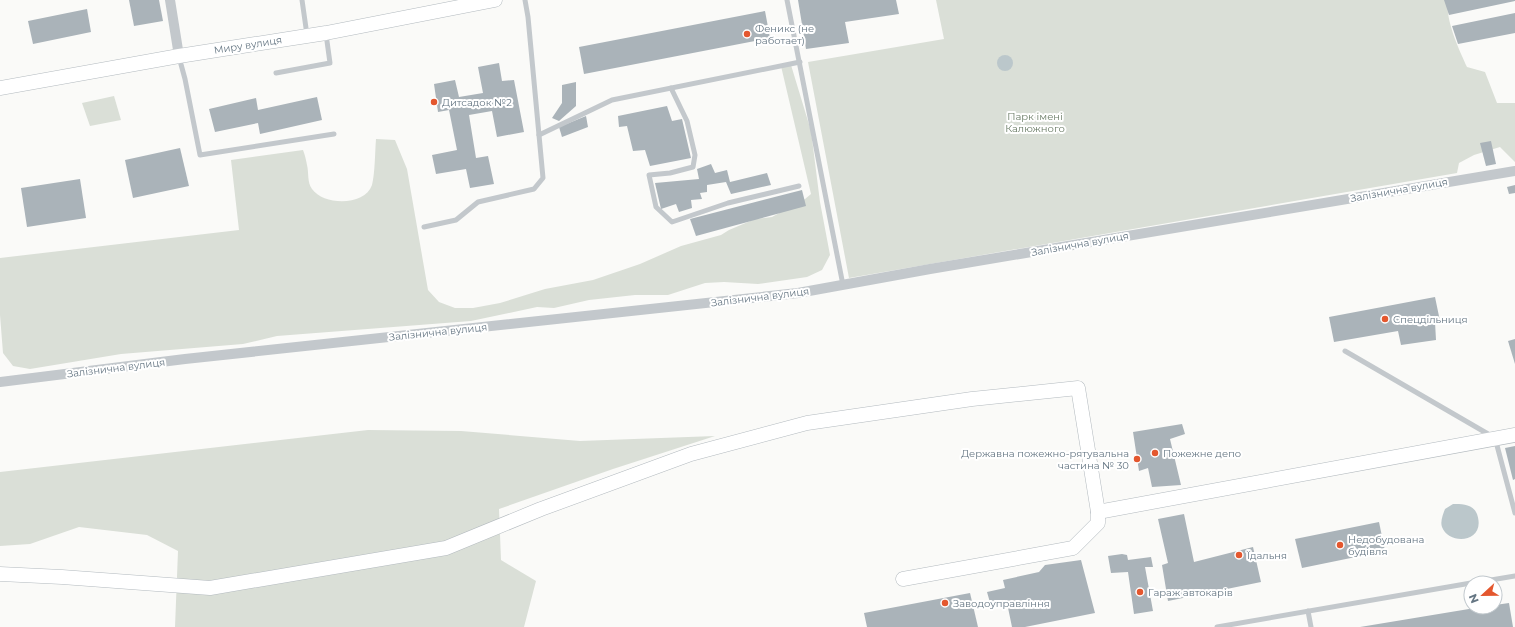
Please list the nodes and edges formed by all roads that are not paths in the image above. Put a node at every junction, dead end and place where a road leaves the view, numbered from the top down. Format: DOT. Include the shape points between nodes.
graph roads {
  1 [pos="170,0"];
  2 [pos="302,0"];
  3 [pos="495,0"];
  4 [pos="525,0"];
  5 [pos="787,0"];
  6 [pos="326,33"];
  7 [pos="308,36"];
  8 [pos="179,56"];
  9 [pos="800,62"];
  10 [pos="276,73"];
  11 [pos="0,88"];
  12 [pos="671,88"];
  13 [pos="334,134"];
  14 [pos="539,135"];
  15 [pos="1515,171"];
  16 [pos="799,186"];
  17 [pos="424,227"];
  18 [pos="843,285"];
  19 [pos="1345,351"];
  20 [pos="0,382"];
  21 [pos="1515,435"];
  22 [pos="1495,438"];
  23 [pos="1098,512"];
  24 [pos="1515,514"];
  25 [pos="0,574"];
  26 [pos="1515,576"];
  27 [pos="1503,578"];
  28 [pos="903,579"];
  29 [pos="1463,585"];
  30 [pos="1308,611"];
  31 [pos="1217,627"];
  32 [pos="1311,627"];
  1 -- 8 [label="street"];
  2 -- 7 [label="lane"];
  3 -- 6 [label="street, Миру вулиця"];
  4 -- 14 [label="lane"];
  5 -- 9 [label="lane"];
  6 -- 7 [label="street, Миру вулиця"];
  6 -- 10 [label="lane" via="330,63"];
  7 -- 8 [label="street, Миру вулиця"];
  8 -- 11 [label="street, Миру вулиця"];
  8 -- 13 [label="lane" via="200,155"];
  9 -- 12 [label="lane"];
  9 -- 18 [label="lane"];
  12 -- 14 [label="lane" via="612,100"];
  12 -- 16 [label="lane" via="687,121 695,155 693,167 649,175 656,207 672,222 728,203"];
  14 -- 17 [label="lane" via="543,178 534,189 478,202 456,220"];
  15 -- 18 [label="street, Залізнична вулиця"];
  18 -- 20 [label="street, Залізнична вулиця" via="798,293 193,358"];
  19 -- 22 [label="lane"];
  21 -- 22 [label="street"];
  22 -- 23 [label="street"];
  22 -- 24 [label="lane"];
  23 -- 25 [label="street" via="1078,388 972,399 807,423 690,454 541,509 446,548 210,588"];
  23 -- 28 [label="street" via="1098,523 1072,548"];
  26 -- 27 [label="lane"];
  29 -- 30 [label="lane"];
  30 -- 31 [label="lane"];
  30 -- 32 [label="lane"];
}
